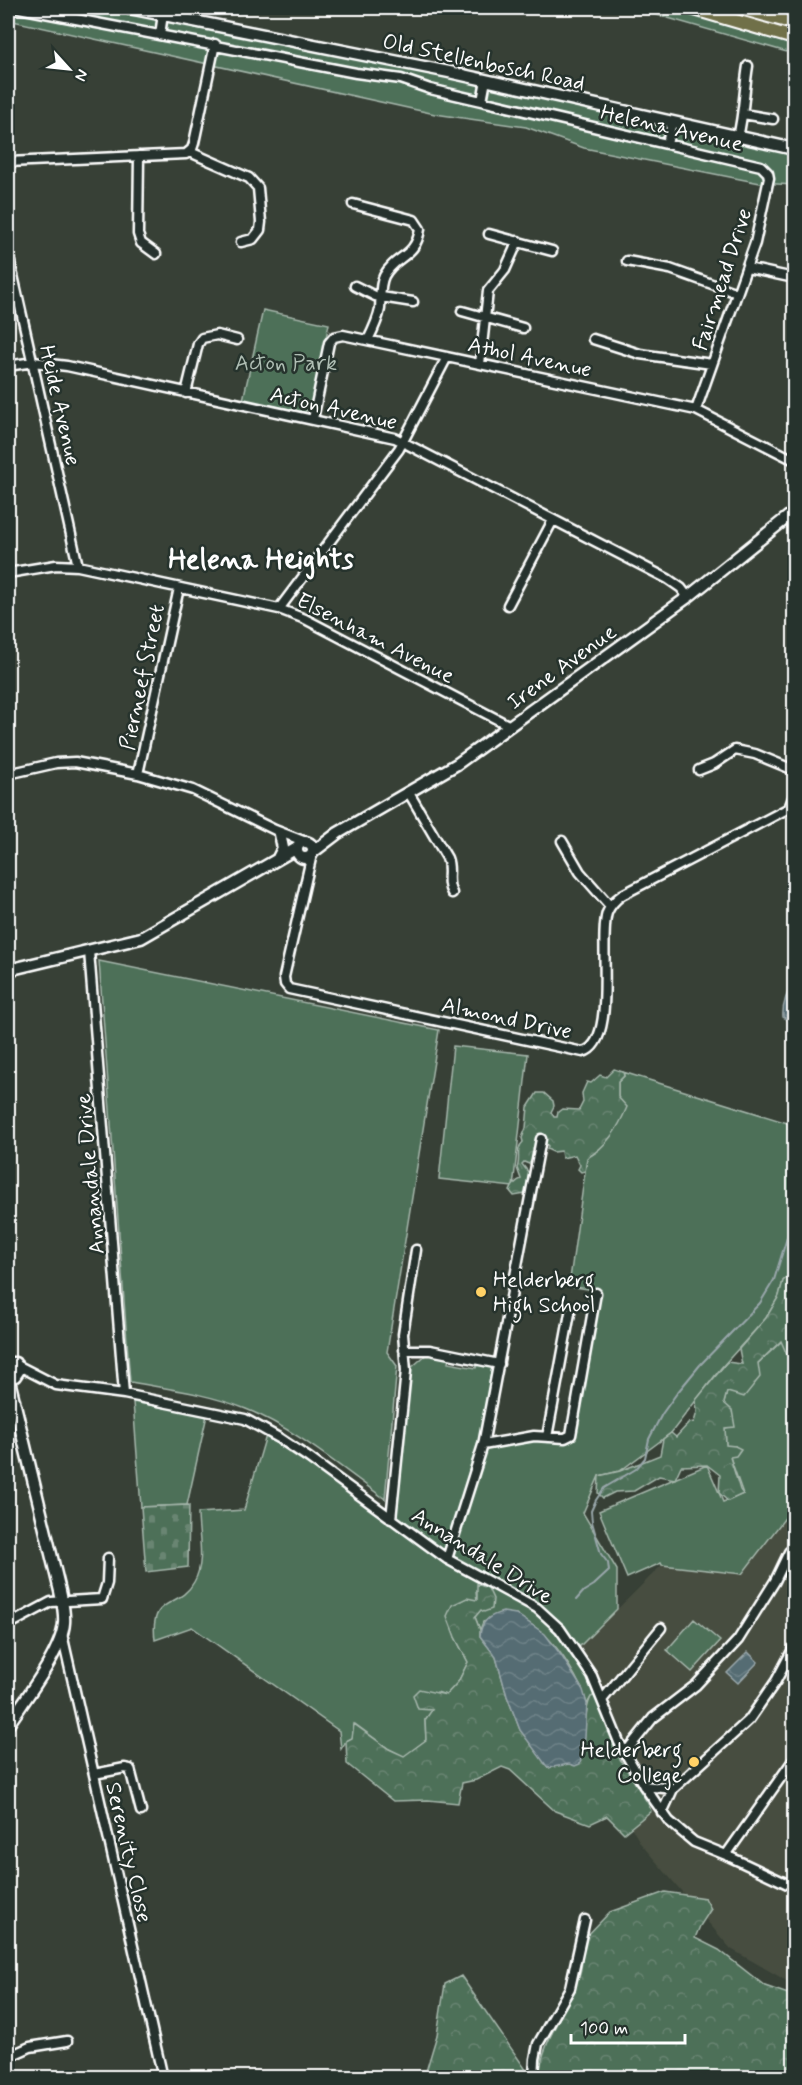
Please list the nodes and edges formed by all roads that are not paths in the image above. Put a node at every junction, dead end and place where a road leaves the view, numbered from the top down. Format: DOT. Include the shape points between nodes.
graph roads {
  1 [pos="20,8"];
  2 [pos="129,8"];
  3 [pos="691,8"];
  4 [pos="740,8"];
  5 [pos="163,14"];
  6 [pos="795,23"];
  7 [pos="160,35"];
  8 [pos="276,36"];
  9 [pos="795,38"];
  10 [pos="214,44"];
  11 [pos="272,56"];
  12 [pos="748,66"];
  13 [pos="486,80"];
  14 [pos="482,101"];
  15 [pos="743,114"];
  16 [pos="773,119"];
  17 [pos="672,122"];
  18 [pos="738,137"];
  19 [pos="667,144"];
  20 [pos="795,149"];
  21 [pos="189,152"];
  22 [pos="139,156"];
  23 [pos="8,162"];
  24 [pos="754,164"];
  25 [pos="353,204"];
  26 [pos="489,234"];
  27 [pos="518,241"];
  28 [pos="241,242"];
  29 [pos="552,251"];
  30 [pos="8,253"];
  31 [pos="156,254"];
  32 [pos="627,261"];
  33 [pos="747,268"];
  34 [pos="795,278"];
  35 [pos="355,286"];
  36 [pos="737,293"];
  37 [pos="380,297"];
  38 [pos="413,302"];
  39 [pos="462,311"];
  40 [pos="484,318"];
  41 [pos="524,328"];
  42 [pos="593,339"];
  43 [pos="237,340"];
  44 [pos="368,340"];
  45 [pos="447,357"];
  46 [pos="33,362"];
  47 [pos="480,364"];
  48 [pos="712,364"];
  49 [pos="8,366"];
  50 [pos="186,393"];
  51 [pos="696,410"];
  52 [pos="314,419"];
  53 [pos="403,442"];
  54 [pos="795,460"];
  55 [pos="795,512"];
  56 [pos="553,520"];
  57 [pos="78,566"];
  58 [pos="8,573"];
  59 [pos="178,588"];
  60 [pos="688,597"];
  61 [pos="508,605"];
  62 [pos="279,609"];
  63 [pos="510,726"];
  64 [pos="699,770"];
  65 [pos="795,770"];
  66 [pos="8,774"];
  67 [pos="138,774"];
  68 [pos="409,793"];
  69 [pos="795,795"];
  70 [pos="792,810"];
  71 [pos="278,832"];
  72 [pos="562,841"];
  73 [pos="305,850"];
  74 [pos="276,860"];
  75 [pos="264,868"];
  76 [pos="452,893"];
  77 [pos="610,906"];
  78 [pos="89,951"];
  79 [pos="8,970"];
  80 [pos="541,1139"];
  81 [pos="416,1250"];
  82 [pos="596,1293"];
  83 [pos="570,1313"];
  84 [pos="404,1350"];
  85 [pos="421,1351"];
  86 [pos="406,1363"];
  87 [pos="499,1364"];
  88 [pos="12,1368"];
  89 [pos="124,1394"];
  90 [pos="547,1437"];
  91 [pos="483,1445"];
  92 [pos="391,1519"];
  93 [pos="789,1552"];
  94 [pos="108,1558"];
  95 [pos="447,1559"];
  96 [pos="62,1602"];
  97 [pos="8,1625"];
  98 [pos="661,1628"];
  99 [pos="62,1634"];
  100 [pos="795,1647"];
  101 [pos="603,1699"];
  102 [pos="8,1725"];
  103 [pos="625,1753"];
  104 [pos="795,1759"];
  105 [pos="94,1774"];
  106 [pos="644,1786"];
  107 [pos="673,1789"];
  108 [pos="141,1811"];
  109 [pos="662,1813"];
  110 [pos="726,1855"];
  111 [pos="795,1887"];
  112 [pos="585,1920"];
  113 [pos="67,2041"];
  114 [pos="8,2057"];
  115 [pos="163,2078"];
  116 [pos="534,2078"];
  1 -- 7 [label="street, Helena Avenue"];
  2 -- 5 [label="street, Old Stellenbosch Road"];
  3 -- 9 [label="main road"];
  4 -- 6 [label="main road"];
  5 -- 7 [label="street"];
  5 -- 8 [label="street, Old Stellenbosch Road"];
  7 -- 10 [label="street, Helena Avenue"];
  8 -- 11 [label="street"];
  8 -- 13 [label="street, Old Stellenbosch Road"];
  10 -- 11 [label="street, Helena Avenue"];
  10 -- 21 [label="street"];
  11 -- 14 [label="street, Helena Avenue" via="401,79"];
  12 -- 15 [label="street"];
  13 -- 14 [label="street"];
  13 -- 17 [label="street, Old Stellenbosch Road"];
  14 -- 19 [label="street, Helena Avenue"];
  15 -- 16 [label="street"];
  15 -- 18 [label="street"];
  17 -- 18 [label="street, Old Stellenbosch Road"];
  17 -- 19 [label="street"];
  18 -- 20 [label="street, Old Stellenbosch Road"];
  19 -- 24 [label="street, Helena Avenue"];
  21 -- 22 [label="street"];
  21 -- 28 [label="street" via="249,178 258,188 260,230 253,239"];
  22 -- 23 [label="street"];
  22 -- 31 [label="street" via="138,234 141,243"];
  24 -- 33 [label="street, Fairmead Drive" via="765,169 769,178"];
  25 -- 37 [label="street" via="414,220 419,226 413,248 381,283"];
  26 -- 27 [label="street"];
  27 -- 29 [label="street"];
  27 -- 40 [label="street" via="505,270 489,288"];
  30 -- 46 [label="street, Heide Avenue"];
  32 -- 36 [label="street" via="670,269"];
  33 -- 34 [label="street"];
  33 -- 36 [label="street, Fairmead Drive"];
  35 -- 37 [label="street"];
  36 -- 48 [label="street, Fairmead Drive"];
  37 -- 38 [label="street"];
  37 -- 44 [label="street"];
  39 -- 40 [label="street"];
  40 -- 41 [label="street"];
  40 -- 47 [label="street"];
  42 -- 48 [label="street" via="640,354"];
  43 -- 50 [label="street" via="217,335 202,338"];
  44 -- 45 [label="street, Athol Avenue"];
  44 -- 52 [label="street, Athol Avenue" via="340,334 331,339"];
  45 -- 47 [label="street, Athol Avenue"];
  45 -- 53 [label="street"];
  46 -- 49 [label="street, Acton Avenue"];
  46 -- 50 [label="street, Acton Avenue"];
  46 -- 57 [label="street, Heide Avenue"];
  47 -- 51 [label="street, Athol Avenue"];
  48 -- 51 [label="street, Fairmead Drive"];
  50 -- 52 [label="street, Acton Avenue"];
  51 -- 54 [label="street, Athol Avenue"];
  52 -- 53 [label="street, Acton Avenue"];
  53 -- 56 [label="street, Acton Avenue"];
  53 -- 62 [label="street"];
  55 -- 60 [label="street, Irene Avenue"];
  56 -- 60 [label="street, Acton Avenue" via="668,579"];
  56 -- 61 [label="street"];
  57 -- 58 [label="street, Elsenham Avenue" via="56,565"];
  57 -- 59 [label="street, Elsenham Avenue"];
  59 -- 62 [label="street, Elsenham Avenue"];
  59 -- 67 [label="street, Pierneef Street"];
  60 -- 63 [label="street, Irene Avenue"];
  62 -- 63 [label="street, Elsenham Avenue"];
  63 -- 68 [label="street, Irene Avenue"];
  64 -- 65 [label="street" via="735,750"];
  66 -- 67 [label="street" via="75,762"];
  67 -- 71 [label="street" via="193,790"];
  68 -- 73 [label="street, Irene Avenue"];
  68 -- 76 [label="street" via="453,864 447,886"];
  69 -- 70 [label="street"];
  70 -- 77 [label="street" via="756,824 622,895"];
  71 -- 73 [label="street"];
  71 -- 74 [label="street" via="283,849"];
  72 -- 77 [label="street" via="580,872"];
  73 -- 74 [label="street, Irene Avenue"];
  73 -- 75 [label="street, Irene Avenue"];
  73 -- 77 [label="street, Almond Drive" via="306,878 284,977 289,989 583,1052 595,1044 603,1015 606,919"];
  74 -- 75 [label="street, Irene Avenue"];
  75 -- 78 [label="street, Irene Avenue" via="149,935"];
  78 -- 79 [label="street, Irene Avenue"];
  78 -- 89 [label="street, Annandale Drive"];
  80 -- 87 [label="street"];
  81 -- 84 [label="street"];
  82 -- 90 [label="street" via="572,1434 565,1438"];
  83 -- 90 [label="street"];
  84 -- 85 [label="street"];
  84 -- 86 [label="street"];
  85 -- 86 [label="street"];
  85 -- 87 [label="street"];
  86 -- 92 [label="street"];
  87 -- 91 [label="street"];
  88 -- 89 [label="street, Annandale Drive" via="56,1385"];
  88 -- 96 [label="street" via="13,1391"];
  89 -- 92 [label="street, Annandale Drive" via="245,1419 309,1458"];
  90 -- 91 [label="street"];
  91 -- 95 [label="street"];
  92 -- 95 [label="street, Annandale Drive"];
  93 -- 103 [label="street" via="738,1640 696,1685 652,1718"];
  94 -- 96 [label="street" via="102,1599"];
  95 -- 101 [label="street, Annandale Drive" via="550,1618 576,1649"];
  96 -- 97 [label="street" via="51,1602"];
  96 -- 99 [label="street"];
  98 -- 101 [label="street"];
  99 -- 102 [label="street"];
  99 -- 105 [label="street, Serenity Close"];
  100 -- 107 [label="street" via="749,1720"];
  101 -- 103 [label="street, Annandale Drive"];
  103 -- 106 [label="street, Annandale Drive"];
  104 -- 110 [label="street"];
  105 -- 108 [label="street" via="130,1769"];
  105 -- 115 [label="street, Serenity Close"];
  106 -- 107 [label="street"];
  106 -- 109 [label="street, Annandale Drive"];
  107 -- 109 [label="street"];
  109 -- 110 [label="street, Annandale Drive" via="694,1842"];
  110 -- 111 [label="street, Annandale Drive"];
  112 -- 116 [label="street" via="570,1988 538,2044"];
  113 -- 114 [label="street" via="30,2047"];
}
